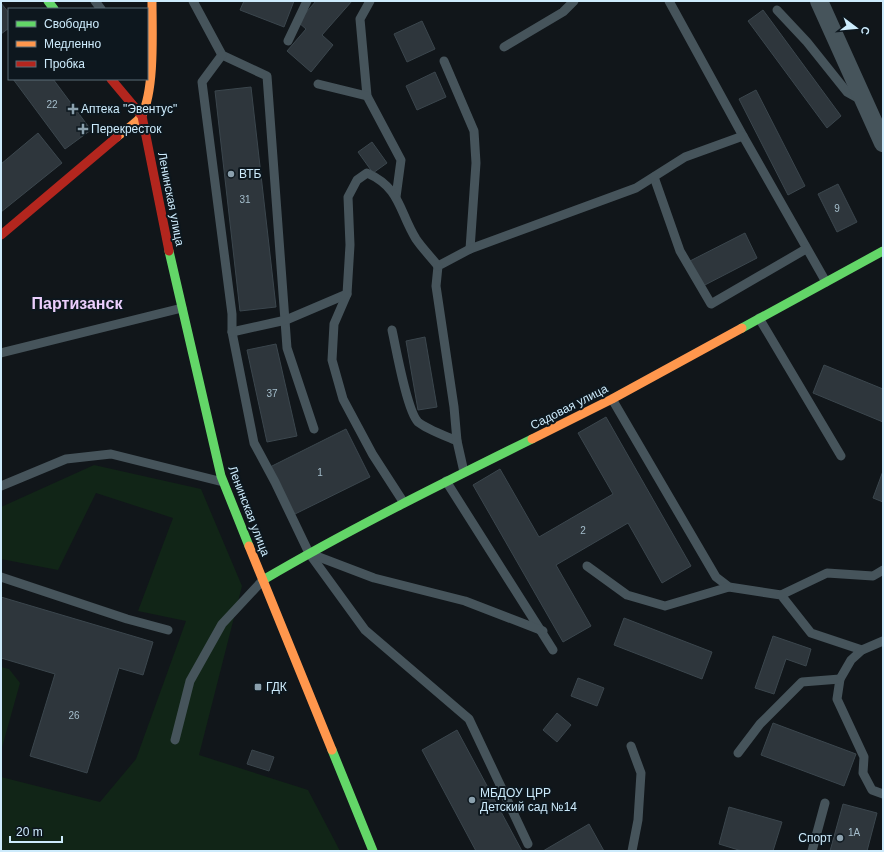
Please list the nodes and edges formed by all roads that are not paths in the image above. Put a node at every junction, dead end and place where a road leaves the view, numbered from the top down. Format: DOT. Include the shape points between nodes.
graph roads {
  1 [pos="152,1"];
  2 [pos="193,1"];
  3 [pos="307,1"];
  4 [pos="370,1"];
  5 [pos="574,1"];
  6 [pos="669,1"];
  7 [pos="818,1"];
  8 [pos="777,10"];
  9 [pos="288,41"];
  10 [pos="504,47"];
  11 [pos="222,55"];
  12 [pos="444,61"];
  13 [pos="149,67"];
  14 [pos="113,80"];
  15 [pos="318,84"];
  16 [pos="367,96"];
  17 [pos="862,98"];
  18 [pos="142,116"];
  19 [pos="743,136"];
  20 [pos="883,143"];
  21 [pos="654,177"];
  22 [pos="396,196"];
  23 [pos="1,236"];
  24 [pos="806,248"];
  25 [pos="470,249"];
  26 [pos="883,251"];
  27 [pos="438,266"];
  28 [pos="826,282"];
  29 [pos="347,294"];
  30 [pos="182,308"];
  31 [pos="759,318"];
  32 [pos="286,320"];
  33 [pos="392,330"];
  34 [pos="232,332"];
  35 [pos="1,352"];
  36 [pos="612,399"];
  37 [pos="314,429"];
  38 [pos="457,441"];
  39 [pos="841,456"];
  40 [pos="464,472"];
  41 [pos="446,481"];
  42 [pos="224,483"];
  43 [pos="1,486"];
  44 [pos="405,504"];
  45 [pos="309,553"];
  46 [pos="587,566"];
  47 [pos="883,570"];
  48 [pos="1,577"];
  49 [pos="263,580"];
  50 [pos="729,587"];
  51 [pos="781,595"];
  52 [pos="168,630"];
  53 [pos="543,632"];
  54 [pos="883,641"];
  55 [pos="553,650"];
  56 [pos="862,650"];
  57 [pos="840,678"];
  58 [pos="175,740"];
  59 [pos="631,746"];
  60 [pos="738,753"];
  61 [pos="883,794"];
  62 [pos="825,804"];
  63 [pos="528,844"];
  64 [pos="374,851"];
  65 [pos="632,851"];
  66 [pos="812,851"];
  1 -- 13 [label="street"];
  2 -- 11 [label="lane"];
  3 -- 9 [label="lane"];
  4 -- 16 [label="lane" via="360,19"];
  5 -- 10 [label="lane" via="563,12"];
  6 -- 19 [label="lane"];
  7 -- 17 [label="street"];
  8 -- 17 [label="lane" via="807,42 847,92"];
  11 -- 32 [label="lane" via="267,76"];
  11 -- 34 [label="lane" via="202,82 232,314"];
  12 -- 25 [label="lane" via="474,131 476,163"];
  13 -- 18 [label="street" via="148,95"];
  14 -- 18 [label="street, Ленинская улица"];
  15 -- 16 [label="lane"];
  16 -- 22 [label="lane" via="401,160"];
  17 -- 20 [label="street"];
  18 -- 23 [label="street"];
  18 -- 30 [label="street, Ленинская улица"];
  19 -- 21 [label="lane" via="686,157"];
  19 -- 24 [label="lane"];
  21 -- 24 [label="lane" via="680,251 711,304"];
  21 -- 25 [label="lane" via="636,188"];
  22 -- 27 [label="lane" via="416,239"];
  22 -- 29 [label="lane" via="379,178 367,173 357,180 348,197 350,245"];
  24 -- 28 [label="lane"];
  25 -- 27 [label="lane"];
  26 -- 28 [label="street, Садовая улица"];
  27 -- 38 [label="lane" via="436,286"];
  28 -- 31 [label="street, Садовая улица"];
  29 -- 32 [label="lane"];
  29 -- 44 [label="lane" via="334,324 332,360 343,399 373,455"];
  30 -- 35 [label="lane"];
  30 -- 42 [label="street, Ленинская улица"];
  31 -- 36 [label="street, Садовая улица"];
  31 -- 39 [label="lane"];
  32 -- 34 [label="lane"];
  32 -- 37 [label="lane" via="287,348"];
  33 -- 38 [label="lane" via="409,405 418,422"];
  34 -- 45 [label="lane" via="254,443"];
  36 -- 40 [label="street, Садовая улица"];
  36 -- 50 [label="lane" via="716,577"];
  38 -- 40 [label="lane"];
  40 -- 41 [label="street, Садовая улица"];
  41 -- 44 [label="street, Садовая улица"];
  41 -- 53 [label="lane"];
  42 -- 43 [label="lane" via="112,454 66,460"];
  42 -- 49 [label="street, Ленинская улица"];
  44 -- 45 [label="street, Садовая улица"];
  45 -- 49 [label="street, Садовая улица"];
  45 -- 53 [label="lane" via="374,578 465,601"];
  45 -- 63 [label="lane" via="365,630 469,719"];
  46 -- 50 [label="lane" via="627,595 664,606"];
  47 -- 51 [label="lane" via="873,576 827,573"];
  48 -- 52 [label="lane"];
  49 -- 58 [label="lane" via="222,624 190,681"];
  49 -- 64 [label="street, Ленинская улица"];
  50 -- 51 [label="lane"];
  51 -- 56 [label="lane" via="811,633"];
  53 -- 55 [label="lane"];
  54 -- 56 [label="lane"];
  56 -- 57 [label="lane" via="851,660"];
  57 -- 60 [label="lane" via="802,682 760,724"];
  57 -- 61 [label="lane" via="837,699 864,757 863,773 872,790"];
  59 -- 65 [label="lane" via="641,773 638,820"];
  62 -- 66 [label="lane"];
}
